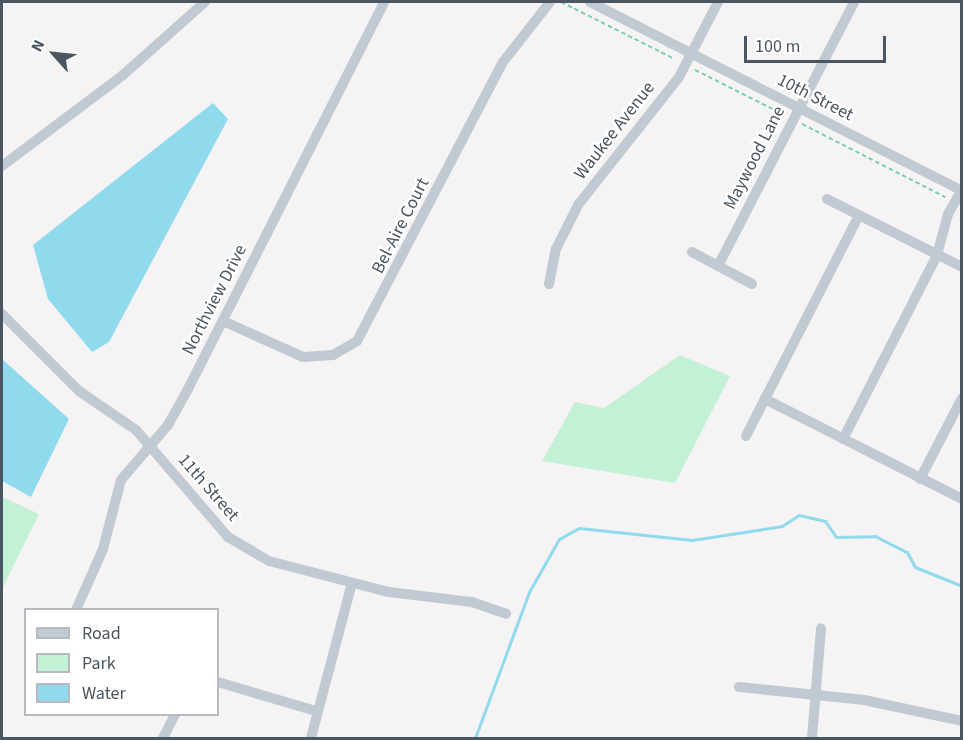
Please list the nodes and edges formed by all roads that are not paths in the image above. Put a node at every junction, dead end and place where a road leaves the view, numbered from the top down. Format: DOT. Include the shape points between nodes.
graph roads {
  1 [pos="205,2"];
  2 [pos="384,2"];
  3 [pos="550,2"];
  4 [pos="590,2"];
  5 [pos="718,2"];
  6 [pos="854,2"];
  7 [pos="692,55"];
  8 [pos="799,108"];
  9 [pos="2,166"];
  10 [pos="961,190"];
  11 [pos="827,199"];
  12 [pos="859,215"];
  13 [pos="692,252"];
  14 [pos="937,255"];
  15 [pos="718,266"];
  16 [pos="962,267"];
  17 [pos="549,284"];
  18 [pos="752,284"];
  19 [pos="2,314"];
  20 [pos="223,321"];
  21 [pos="962,398"];
  22 [pos="765,399"];
  23 [pos="746,436"];
  24 [pos="843,439"];
  25 [pos="149,445"];
  26 [pos="920,479"];
  27 [pos="962,500"];
  28 [pos="352,584"];
  29 [pos="76,608"];
  30 [pos="506,614"];
  31 [pos="821,628"];
  32 [pos="219,682"];
  33 [pos="739,687"];
  34 [pos="816,695"];
  35 [pos="316,711"];
  36 [pos="174,716"];
  37 [pos="962,721"];
  38 [pos="163,738"];
  39 [pos="311,738"];
  40 [pos="812,738"];
  1 -- 9 [label="street" via="123,75"];
  2 -- 20 [label="street, Northview Drive"];
  3 -- 20 [label="street, Bel-Aire Court" via="503,62 357,341 333,355 303,357"];
  4 -- 7 [label="street, 10th Street"];
  5 -- 7 [label="street, Waukee Avenue"];
  6 -- 8 [label="street, Maywood Lane"];
  7 -- 8 [label="street, 10th Street"];
  7 -- 17 [label="street, Waukee Avenue" via="578,205 556,249"];
  8 -- 10 [label="street, 10th Street"];
  8 -- 15 [label="street, Maywood Lane"];
  10 -- 14 [label="street"];
  11 -- 12 [label="street"];
  12 -- 14 [label="street"];
  12 -- 22 [label="street"];
  13 -- 15 [label="street"];
  14 -- 16 [label="street"];
  14 -- 24 [label="street"];
  15 -- 18 [label="street"];
  19 -- 25 [label="street, 11th Street" via="79,391"];
  20 -- 25 [label="street, Northview Drive" via="168,425"];
  21 -- 26 [label="street"];
  22 -- 23 [label="street"];
  22 -- 24 [label="street"];
  24 -- 26 [label="street"];
  25 -- 28 [label="street, 11th Street" via="228,537 269,561"];
  25 -- 29 [label="street, Northview Drive" via="121,480 103,549"];
  26 -- 27 [label="street"];
  28 -- 30 [label="street, 11th Street" via="472,602"];
  28 -- 35 [label="street"];
  31 -- 34 [label="street"];
  32 -- 35 [label="street"];
  33 -- 34 [label="street"];
  34 -- 37 [label="street"];
  34 -- 40 [label="street"];
  35 -- 39 [label="street"];
  36 -- 38 [label="street"];
}
